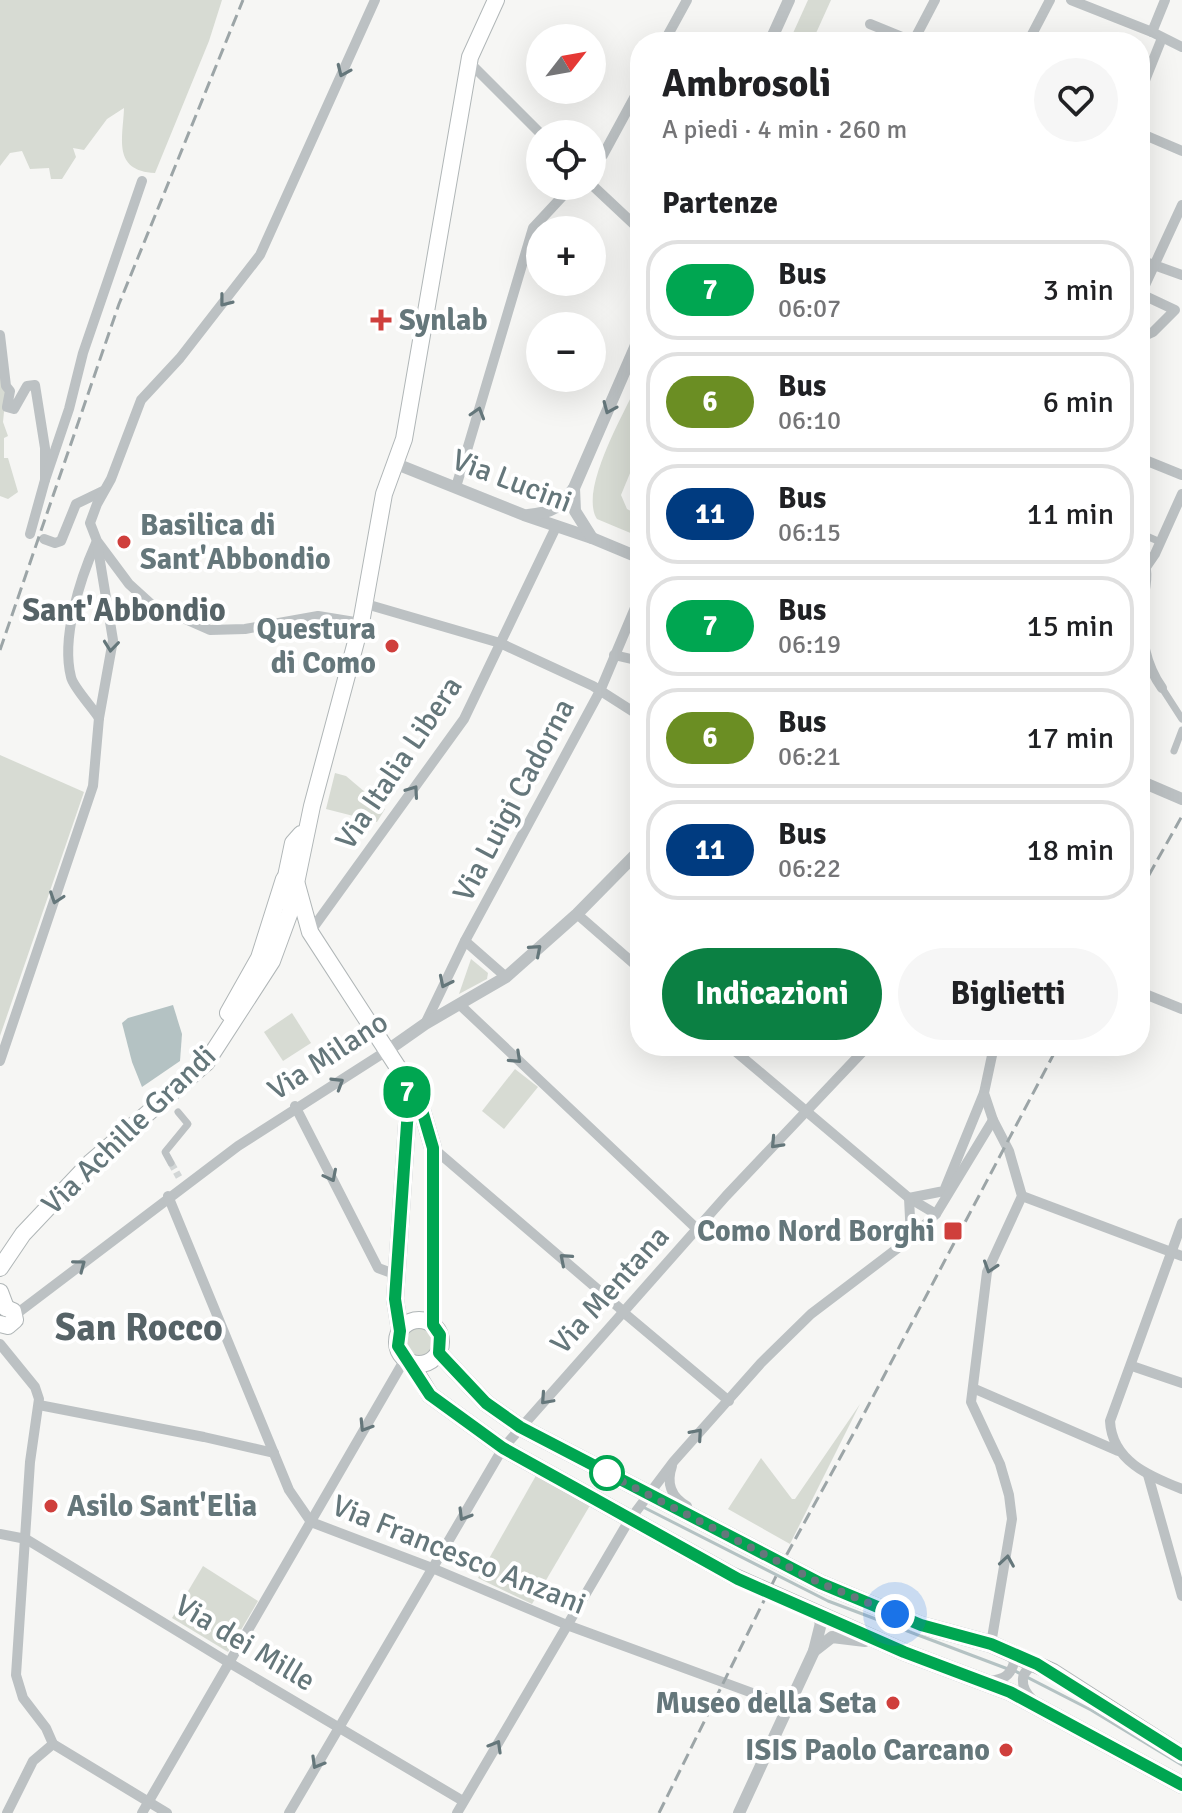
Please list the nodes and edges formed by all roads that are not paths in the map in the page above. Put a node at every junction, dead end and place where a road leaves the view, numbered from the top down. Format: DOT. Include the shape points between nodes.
graph roads {
  1 [pos="375,0"];
  2 [pos="487,0"];
  3 [pos="496,0"];
  4 [pos="687,0"];
  5 [pos="789,0"];
  6 [pos="935,0"];
  7 [pos="1050,0"];
  8 [pos="1071,0"];
  9 [pos="1165,0"];
  10 [pos="870,24"];
  11 [pos="669,32"];
  12 [pos="775,32"];
  13 [pos="890,32"];
  14 [pos="919,32"];
  15 [pos="1033,32"];
  16 [pos="1150,32"];
  17 [pos="1150,32"];
  18 [pos="1157,35"];
  19 [pos="1182,47"];
  20 [pos="1150,59"];
  21 [pos="469,61"];
  22 [pos="630,105"];
  23 [pos="527,120"];
  24 [pos="1150,137"];
  25 [pos="606,149"];
  26 [pos="1182,151"];
  27 [pos="142,181"];
  28 [pos="606,198"];
  29 [pos="559,200"];
  30 [pos="1182,205"];
  31 [pos="630,221"];
  32 [pos="1152,265"];
  33 [pos="1150,270"];
  34 [pos="1182,275"];
  35 [pos="1150,298"];
  36 [pos="1178,308"];
  37 [pos="1150,333"];
  38 [pos="0,335"];
  39 [pos="630,359"];
  40 [pos="1150,462"];
  41 [pos="394,463"];
  42 [pos="415,471"];
  43 [pos="1182,475"];
  44 [pos="45,480"];
  45 [pos="456,487"];
  46 [pos="574,488"];
  47 [pos="105,490"];
  48 [pos="384,494"];
  49 [pos="1182,494"];
  50 [pos="524,515"];
  51 [pos="556,527"];
  52 [pos="30,534"];
  53 [pos="592,538"];
  54 [pos="1150,538"];
  55 [pos="49,541"];
  56 [pos="97,541"];
  57 [pos="1160,542"];
  58 [pos="630,554"];
  59 [pos="1150,561"];
  60 [pos="366,604"];
  61 [pos="630,619"];
  62 [pos="361,623"];
  63 [pos="500,643"];
  64 [pos="614,655"];
  65 [pos="630,659"];
  66 [pos="1150,664"];
  67 [pos="1162,688"];
  68 [pos="600,691"];
  69 [pos="630,710"];
  70 [pos="99,718"];
  71 [pos="1182,719"];
  72 [pos="1182,730"];
  73 [pos="1174,751"];
  74 [pos="1150,785"];
  75 [pos="1182,799"];
  76 [pos="630,860"];
  77 [pos="290,881"];
  78 [pos="577,914"];
  79 [pos="287,924"];
  80 [pos="310,932"];
  81 [pos="267,935"];
  82 [pos="465,941"];
  83 [pos="630,960"];
  84 [pos="506,977"];
  85 [pos="1150,996"];
  86 [pos="459,1004"];
  87 [pos="1182,1009"];
  88 [pos="425,1024"];
  89 [pos="388,1050"];
  90 [pos="741,1056"];
  91 [pos="858,1056"];
  92 [pos="992,1056"];
  93 [pos="0,1061"];
  94 [pos="401,1071"];
  95 [pos="984,1093"];
  96 [pos="296,1107"];
  97 [pos="178,1112"];
  98 [pos="805,1112"];
  99 [pos="993,1120"];
  100 [pos="432,1141"];
  101 [pos="404,1147"];
  102 [pos="171,1163"];
  103 [pos="1022,1196"];
  104 [pos="168,1197"];
  105 [pos="909,1198"];
  106 [pos="936,1214"];
  107 [pos="1182,1223"];
  108 [pos="697,1229"];
  109 [pos="911,1238"];
  110 [pos="0,1251"];
  111 [pos="1177,1254"];
  112 [pos="0,1268"];
  113 [pos="397,1275"];
  114 [pos="0,1292"];
  115 [pos="623,1312"];
  116 [pos="6,1318"];
  117 [pos="433,1325"];
  118 [pos="400,1331"];
  119 [pos="0,1344"];
  120 [pos="439,1353"];
  121 [pos="407,1360"];
  122 [pos="1132,1366"];
  123 [pos="1182,1383"];
  124 [pos="975,1389"];
  125 [pos="729,1401"];
  126 [pos="39,1405"];
  127 [pos="520,1427"];
  128 [pos="503,1448"];
  129 [pos="1118,1451"];
  130 [pos="274,1453"];
  131 [pos="674,1461"];
  132 [pos="1148,1475"];
  133 [pos="1182,1489"];
  134 [pos="645,1497"];
  135 [pos="632,1516"];
  136 [pos="311,1522"];
  137 [pos="0,1534"];
  138 [pos="26,1539"];
  139 [pos="744,1545"];
  140 [pos="432,1568"];
  141 [pos="1182,1596"];
  142 [pos="817,1615"];
  143 [pos="567,1625"];
  144 [pos="992,1641"];
  145 [pos="814,1651"];
  146 [pos="904,1652"];
  147 [pos="1012,1657"];
  148 [pos="228,1662"];
  149 [pos="1032,1667"];
  150 [pos="984,1681"];
  151 [pos="788,1706"];
  152 [pos="1040,1706"];
  153 [pos="338,1726"];
  154 [pos="53,1744"];
  155 [pos="1182,1755"];
  156 [pos="1182,1785"];
  157 [pos="463,1801"];
  158 [pos="148,1802"];
  159 [pos="7,1813"];
  160 [pos="142,1813"];
  161 [pos="167,1813"];
  162 [pos="289,1813"];
  163 [pos="457,1813"];
  164 [pos="739,1813"];
  1 -- 47 [label="street, one-way" via="260,255 141,400"];
  2 -- 41 [label="main road" via="461,60 392,447"];
  3 -- 21 [label="main road"];
  4 -- 11 [label="street"];
  5 -- 12 [label="street"];
  6 -- 14 [label="street"];
  7 -- 15 [label="street"];
  8 -- 16 [label="street"];
  9 -- 18 [label="street"];
  10 -- 13 [label="street"];
  17 -- 18 [label="street"];
  18 -- 19 [label="street"];
  18 -- 20 [label="street"];
  21 -- 23 [label="street"];
  21 -- 41 [label="main road" via="404,439"];
  22 -- 25 [label="street"];
  24 -- 26 [label="street"];
  27 -- 44 [label="street"];
  28 -- 31 [label="street"];
  45 -- 29 [label="street, one-way" via="533,228"];
  30 -- 32 [label="street"];
  32 -- 33 [label="street"];
  32 -- 34 [label="street"];
  35 -- 36 [label="street"];
  36 -- 37 [label="street"];
  38 -- 44 [label="street" via="10,391 7,407 14,409 27,386 35,385"];
  39 -- 46 [label="street, one-way"];
  40 -- 43 [label="street"];
  41 -- 42 [label="street, Via Lucini"];
  41 -- 48 [label="main road"];
  42 -- 45 [label="street, Via Lucini"];
  42 -- 48 [label="street, Via Lucini"];
  44 -- 52 [label="street"];
  45 -- 50 [label="street, Via Lucini"];
  46 -- 50 [label="street" via="560,507"];
  46 -- 53 [label="street" via="575,511"];
  47 -- 55 [label="street" via="76,504 61,541"];
  47 -- 56 [label="street" via="90,523"];
  48 -- 60 [label="main road"];
  49 -- 57 [label="street"];
  50 -- 51 [label="street, Via Lucini"];
  51 -- 53 [label="street, Via Lucini"];
  51 -- 63 [label="street, Via Italia Libera"];
  53 -- 58 [label="street, Via Lucini"];
  54 -- 57 [label="street"];
  56 -- 62 [label="street" via="151,604 210,630 318,616"];
  56 -- 70 [label="street, one-way" via="113,640"];
  56 -- 70 [label="street" via="83,571 68,650 71,680"];
  57 -- 59 [label="street"];
  60 -- 62 [label="main road"];
  60 -- 63 [label="street"];
  61 -- 64 [label="street, Via Luigi Cadorna"];
  62 -- 77 [label="main road"];
  63 -- 68 [label="street"];
  80 -- 63 [label="street, Via Italia Libera, one-way" via="464,719"];
  64 -- 65 [label="street"];
  64 -- 68 [label="street, Via Luigi Cadorna"];
  66 -- 67 [label="street"];
  67 -- 71 [label="street"];
  68 -- 69 [label="street"];
  68 -- 82 [label="street, Via Luigi Cadorna"];
  70 -- 93 [label="street, one-way" via="93,786"];
  72 -- 73 [label="street"];
  74 -- 75 [label="street"];
  76 -- 78 [label="street, Via Milano"];
  77 -- 79 [label="main road, Via Achille Grandi"];
  77 -- 80 [label="main road"];
  77 -- 81 [label="main road, Via Achille Grandi"];
  78 -- 83 [label="street"];
  84 -- 78 [label="street, Via Milano, one-way"];
  79 -- 80 [label="main road"];
  79 -- 81 [label="main road"];
  79 -- 112 [label="main road, Via Achille Grandi" via="265,975 206,1063 91,1162 23,1234"];
  80 -- 89 [label="main road"];
  81 -- 110 [label="main road, Via Achille Grandi" via="253,970 199,1057 77,1163"];
  82 -- 84 [label="street"];
  82 -- 88 [label="street, Via Luigi Cadorna, one-way"];
  84 -- 86 [label="street, Via Milano"];
  85 -- 87 [label="street"];
  86 -- 88 [label="street, Via Milano"];
  86 -- 108 [label="street, one-way"];
  88 -- 89 [label="street, Via Milano"];
  89 -- 94 [label="main road"];
  96 -- 89 [label="street, Via Milano, one-way"];
  90 -- 98 [label="street"];
  91 -- 98 [label="street, Via Mentana"];
  92 -- 95 [label="street"];
  94 -- 100 [label="main road" via="419,1100"];
  94 -- 101 [label="main road" via="408,1095"];
  95 -- 99 [label="street"];
  95 -- 105 [label="street" via="944,1191"];
  96 -- 104 [label="street, Via Milano" via="182,1182"];
  96 -- 113 [label="street, one-way" via="378,1268"];
  97 -- 102 [label="street" via="188,1124 165,1152"];
  98 -- 105 [label="street"];
  98 -- 108 [label="street, Via Mentana, one-way"];
  99 -- 103 [label="street"];
  99 -- 106 [label="street"];
  100 -- 101 [label="street" via="415,1135"];
  115 -- 100 [label="street, one-way"];
  100 -- 117 [label="main road"];
  101 -- 113 [label="main road"];
  103 -- 111 [label="street"];
  103 -- 124 [label="street, one-way" via="987,1272"];
  116 -- 104 [label="street, Via Milano, one-way"];
  104 -- 130 [label="street, Via Francesco Anzani"];
  105 -- 106 [label="street"];
  105 -- 109 [label="street"];
  106 -- 109 [label="street"];
  107 -- 111 [label="street"];
  108 -- 115 [label="street, Via Mentana"];
  109 -- 125 [label="street" via="811,1314"];
  111 -- 122 [label="street"];
  113 -- 118 [label="main road"];
  114 -- 116 [label="main road"];
  115 -- 125 [label="street"];
  115 -- 127 [label="street, Via Mentana, one-way"];
  117 -- 118 [label="main road" via="419,1320"];
  117 -- 120 [label="main road" via="440,1335"];
  118 -- 121 [label="main road" via="398,1346"];
  119 -- 126 [label="street" via="35,1387"];
  120 -- 121 [label="main road" via="423,1364"];
  120 -- 127 [label="main road" via="486,1403"];
  121 -- 128 [label="main road" via="430,1395"];
  121 -- 136 [label="street, one-way"];
  122 -- 123 [label="street"];
  122 -- 129 [label="street" via="1110,1421"];
  124 -- 129 [label="street"];
  144 -- 124 [label="street, one-way" via="1012,1519 1000,1464 971,1402"];
  131 -- 125 [label="street, one-way"];
  126 -- 130 [label="street"];
  126 -- 138 [label="street"];
  127 -- 128 [label="street, Via Mentana"];
  127 -- 134 [label="main road"];
  128 -- 135 [label="main road"];
  128 -- 140 [label="street, Via Mentana, one-way"];
  129 -- 132 [label="street"];
  130 -- 136 [label="street, Via Francesco Anzani" via="289,1490"];
  131 -- 134 [label="street"];
  131 -- 139 [label="street" via="669,1482 675,1497"];
  132 -- 133 [label="street"];
  132 -- 141 [label="street"];
  134 -- 135 [label="street"];
  134 -- 139 [label="main road"];
  135 -- 142 [label="main road" via="738,1579"];
  135 -- 143 [label="street"];
  136 -- 140 [label="street, Via Francesco Anzani"];
  136 -- 148 [label="street"];
  137 -- 138 [label="street, Via dei Mille"];
  138 -- 148 [label="street, Via dei Mille"];
  138 -- 154 [label="street" via="17,1683"];
  139 -- 144 [label="main road" via="921,1625"];
  140 -- 143 [label="street, Via Francesco Anzani"];
  140 -- 153 [label="street, Via Mentana" via="381,1645"];
  142 -- 145 [label="street" via="821,1623"];
  142 -- 146 [label="main road"];
  143 -- 151 [label="street, Via Francesco Anzani"];
  157 -- 143 [label="street, one-way"];
  144 -- 147 [label="main road"];
  145 -- 146 [label="street" via="838,1635"];
  145 -- 151 [label="street"];
  146 -- 150 [label="main road"];
  147 -- 149 [label="main road"];
  147 -- 150 [label="street" via="1005,1678"];
  148 -- 153 [label="street, Via dei Mille"];
  148 -- 158 [label="street"];
  149 -- 152 [label="street" via="1022,1684"];
  149 -- 155 [label="main road"];
  150 -- 152 [label="main road"];
  151 -- 164 [label="street"];
  152 -- 156 [label="main road"];
  153 -- 157 [label="street, Via dei Mille"];
  153 -- 162 [label="street, Via Mentana, one-way"];
  154 -- 158 [label="street"];
  154 -- 159 [label="street" via="33,1761"];
  157 -- 163 [label="street"];
  158 -- 160 [label="street"];
  158 -- 161 [label="street"];
}
